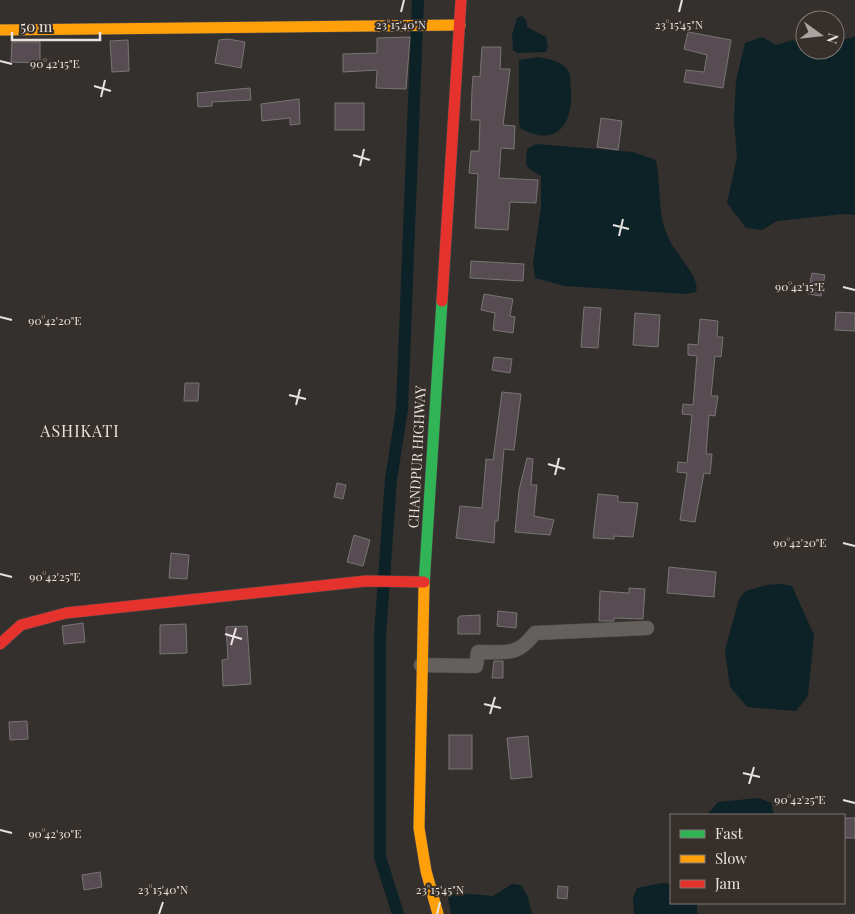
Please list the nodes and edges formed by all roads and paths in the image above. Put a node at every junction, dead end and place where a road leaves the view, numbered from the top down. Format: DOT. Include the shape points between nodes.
graph roads {
  1 [pos="461,0"];
  2 [pos="460,25"];
  3 [pos="0,30"];
  4 [pos="424,582"];
  5 [pos="647,628"];
  6 [pos="0,644"];
  7 [pos="421,665"];
  8 [pos="438,914"];
  1 -- 2 [label="main road, CHANDPUR HIGHWAY"];
  2 -- 3 [label="main road"];
  2 -- 4 [label="main road, CHANDPUR HIGHWAY"];
  4 -- 6 [label="main road" via="366,581 66,613 21,626"];
  4 -- 7 [label="main road, CHANDPUR HIGHWAY"];
  5 -- 7 [label="street" via="535,633 525,646 514,651 478,652 476,666"];
  7 -- 8 [label="main road, CHANDPUR HIGHWAY" via="419,828"];
}
